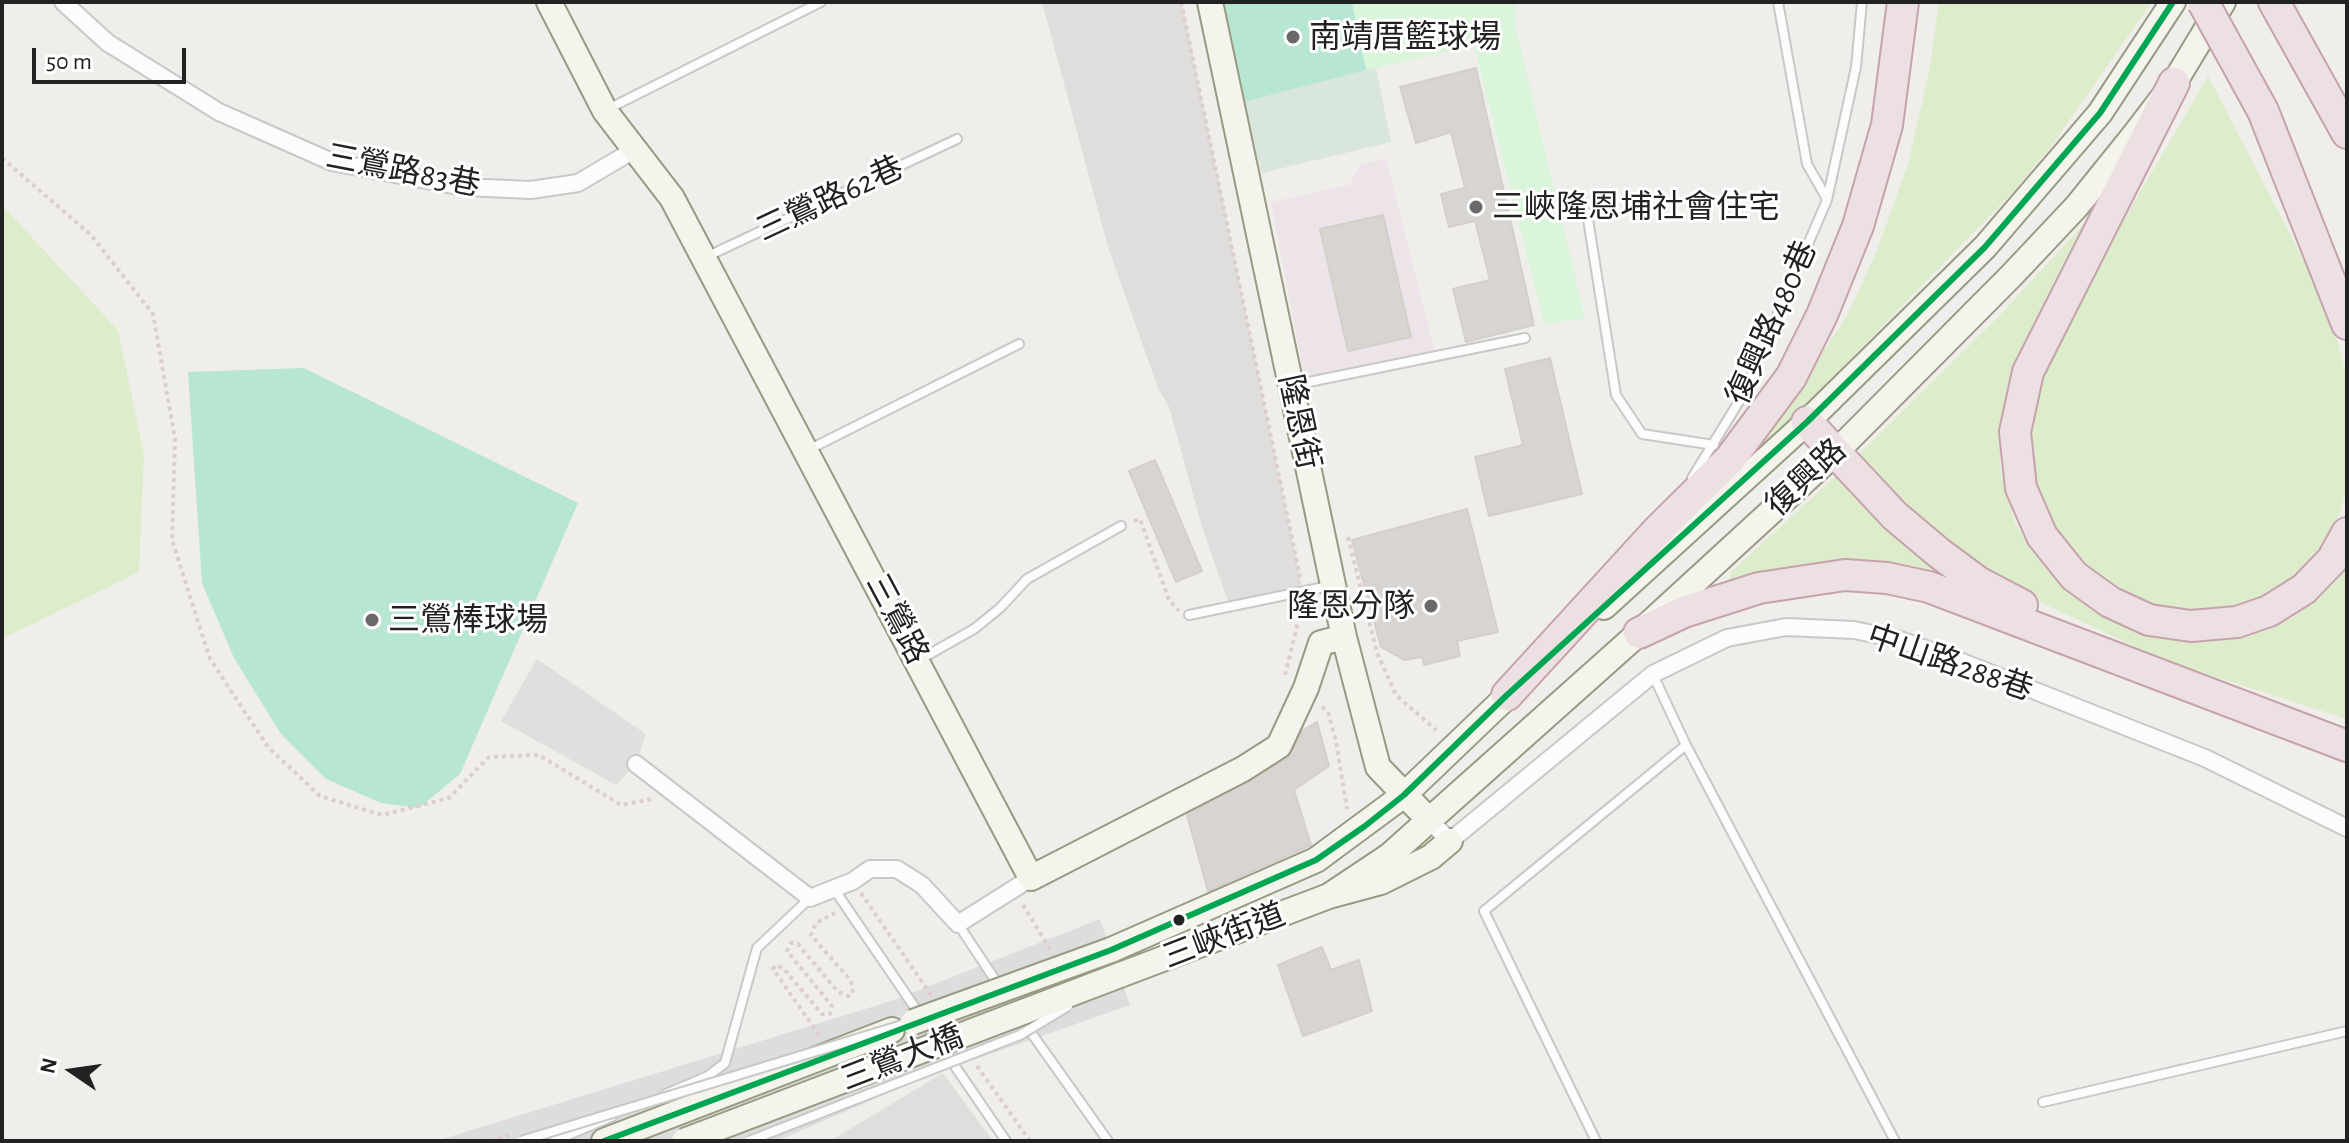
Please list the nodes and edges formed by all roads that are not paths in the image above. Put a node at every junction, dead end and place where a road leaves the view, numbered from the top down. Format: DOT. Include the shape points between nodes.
graph roads {
  1 [pos="63,2"];
  2 [pos="549,2"];
  3 [pos="821,2"];
  4 [pos="1210,2"];
  5 [pos="1778,2"];
  6 [pos="1862,2"];
  7 [pos="1903,2"];
  8 [pos="2173,2"];
  9 [pos="2203,2"];
  10 [pos="2223,2"];
  11 [pos="2274,2"];
  12 [pos="2174,83"];
  13 [pos="605,111"];
  14 [pos="2263,111"];
  15 [pos="2347,133"];
  16 [pos="957,139"];
  17 [pos="634,150"];
  18 [pos="1827,200"];
  19 [pos="1587,213"];
  20 [pos="703,259"];
  21 [pos="2347,272"];
  22 [pos="2347,324"];
  23 [pos="1525,338"];
  24 [pos="1019,344"];
  25 [pos="1291,385"];
  26 [pos="1807,422"];
  27 [pos="1714,445"];
  28 [pos="807,451"];
  29 [pos="1835,453"];
  30 [pos="1121,526"];
  31 [pos="1659,529"];
  32 [pos="2347,533"];
  33 [pos="1334,585"];
  34 [pos="1189,615"];
  35 [pos="1639,633"];
  36 [pos="1344,637"];
  37 [pos="919,660"];
  38 [pos="1653,674"];
  39 [pos="2194,685"];
  40 [pos="1507,695"];
  41 [pos="1686,745"];
  42 [pos="2347,746"];
  43 [pos="636,764"];
  44 [pos="1404,795"];
  45 [pos="1430,821"];
  46 [pos="2347,828"];
  47 [pos="1450,841"];
  48 [pos="1316,860"];
  49 [pos="1022,884"];
  50 [pos="834,889"];
  51 [pos="1329,896"];
  52 [pos="810,898"];
  53 [pos="958,924"];
  54 [pos="1111,950"];
  55 [pos="1120,975"];
  56 [pos="913,1022"];
  57 [pos="2347,1031"];
  58 [pos="2043,1102"];
  59 [pos="521,1141"];
  60 [pos="554,1141"];
  61 [pos="604,1141"];
  62 [pos="684,1141"];
  63 [pos="749,1141"];
  64 [pos="1006,1141"];
  65 [pos="1108,1141"];
  66 [pos="1596,1141"];
  67 [pos="1895,1141"];
  1 -- 17 [label="street, 三鶯路83巷" via="108,43 219,112 332,162 463,187 531,190 578,183"];
  2 -- 13 [label="main road, 三鶯路"];
  3 -- 13 [label="lane"];
  4 -- 25 [label="main road, 隆恩街"];
  5 -- 18 [label="lane, 復興路480巷" via="1807,164"];
  6 -- 18 [label="lane, 復興路480巷" via="1856,67"];
  7 -- 31 [label="highway" via="1887,125 1858,226 1822,315 1791,377 1756,428"];
  8 -- 26 [label="main road, 復興路" via="2100,113 2045,179 1985,247"];
  9 -- 14 [label="highway, bridge"];
  10 -- 12 [label="main road, 復興路"];
  11 -- 15 [label="highway"];
  12 -- 29 [label="main road, 復興路" via="2077,206"];
  12 -- 32 [label="highway" via="2028,372 2015,432 2021,488 2042,536 2074,576 2110,602 2149,620 2191,626 2237,622 2269,611 2304,589 2332,560"];
  13 -- 17 [label="main road, 三鶯路"];
  14 -- 21 [label="highway"];
  14 -- 22 [label="highway"];
  16 -- 20 [label="lane, 三鶯路62巷"];
  17 -- 20 [label="main road, 三鶯路" via="672,198"];
  18 -- 27 [label="lane, 復興路480巷" via="1743,395"];
  19 -- 27 [label="lane, 復興路480巷" via="1616,395 1642,434"];
  20 -- 28 [label="main road, 三鶯路"];
  23 -- 25 [label="lane"];
  24 -- 28 [label="lane"];
  25 -- 33 [label="main road, 隆恩街"];
  26 -- 29 [label="highway"];
  26 -- 40 [label="main road, 復興路"];
  27 -- 31 [label="lane, 復興路480巷"];
  28 -- 37 [label="main road, 三鶯路"];
  29 -- 35 [label="main road, 復興路"];
  29 -- 39 [label="highway" via="1895,516 1978,582"];
  30 -- 37 [label="lane" via="1027,579 974,629"];
  31 -- 40 [label="highway"];
  33 -- 34 [label="lane"];
  33 -- 36 [label="main road, 隆恩街"];
  35 -- 39 [label="highway" via="1759,588 1845,575 1887,578 1929,587"];
  35 -- 45 [label="main road, 復興路"];
  36 -- 44 [label="main road, 隆恩街" via="1378,767"];
  36 -- 49 [label="main road" via="1321,643 1284,742"];
  37 -- 49 [label="main road, 三鶯路"];
  38 -- 41 [label="lane"];
  38 -- 46 [label="street, 中山路288巷" via="1727,638 1786,627 1854,630 1897,639 2205,758"];
  38 -- 47 [label="street, 中山路288巷"];
  39 -- 42 [label="highway"];
  40 -- 44 [label="main road, 復興路"];
  41 -- 66 [label="lane" via="1484,911"];
  41 -- 67 [label="lane"];
  43 -- 52 [label="street"];
  44 -- 45 [label="main road, 隆恩街"];
  44 -- 48 [label="main road, 復興路"];
  45 -- 47 [label="street"];
  45 -- 51 [label="main road, 復興路"];
  47 -- 51 [label="main road" via="1431,857 1381,882"];
  48 -- 54 [label="main road, 三峽街道"];
  49 -- 53 [label="street"];
  50 -- 52 [label="street"];
  50 -- 53 [label="street" via="870,869 897,869 922,885"];
  50 -- 64 [label="lane"];
  51 -- 55 [label="main road, 三峽街道"];
  52 -- 60 [label="lane" via="757,948 725,1063 708,1076"];
  53 -- 65 [label="lane"];
  54 -- 56 [label="main road, 三鶯大橋, bridge"];
  55 -- 62 [label="main road, 三鶯大橋, bridge"];
  55 -- 63 [label="lane, bridge" via="1020,1035"];
  56 -- 59 [label="lane, bridge"];
  56 -- 61 [label="main road, 三鶯大橋, bridge"];
  57 -- 58 [label="lane"];
}
